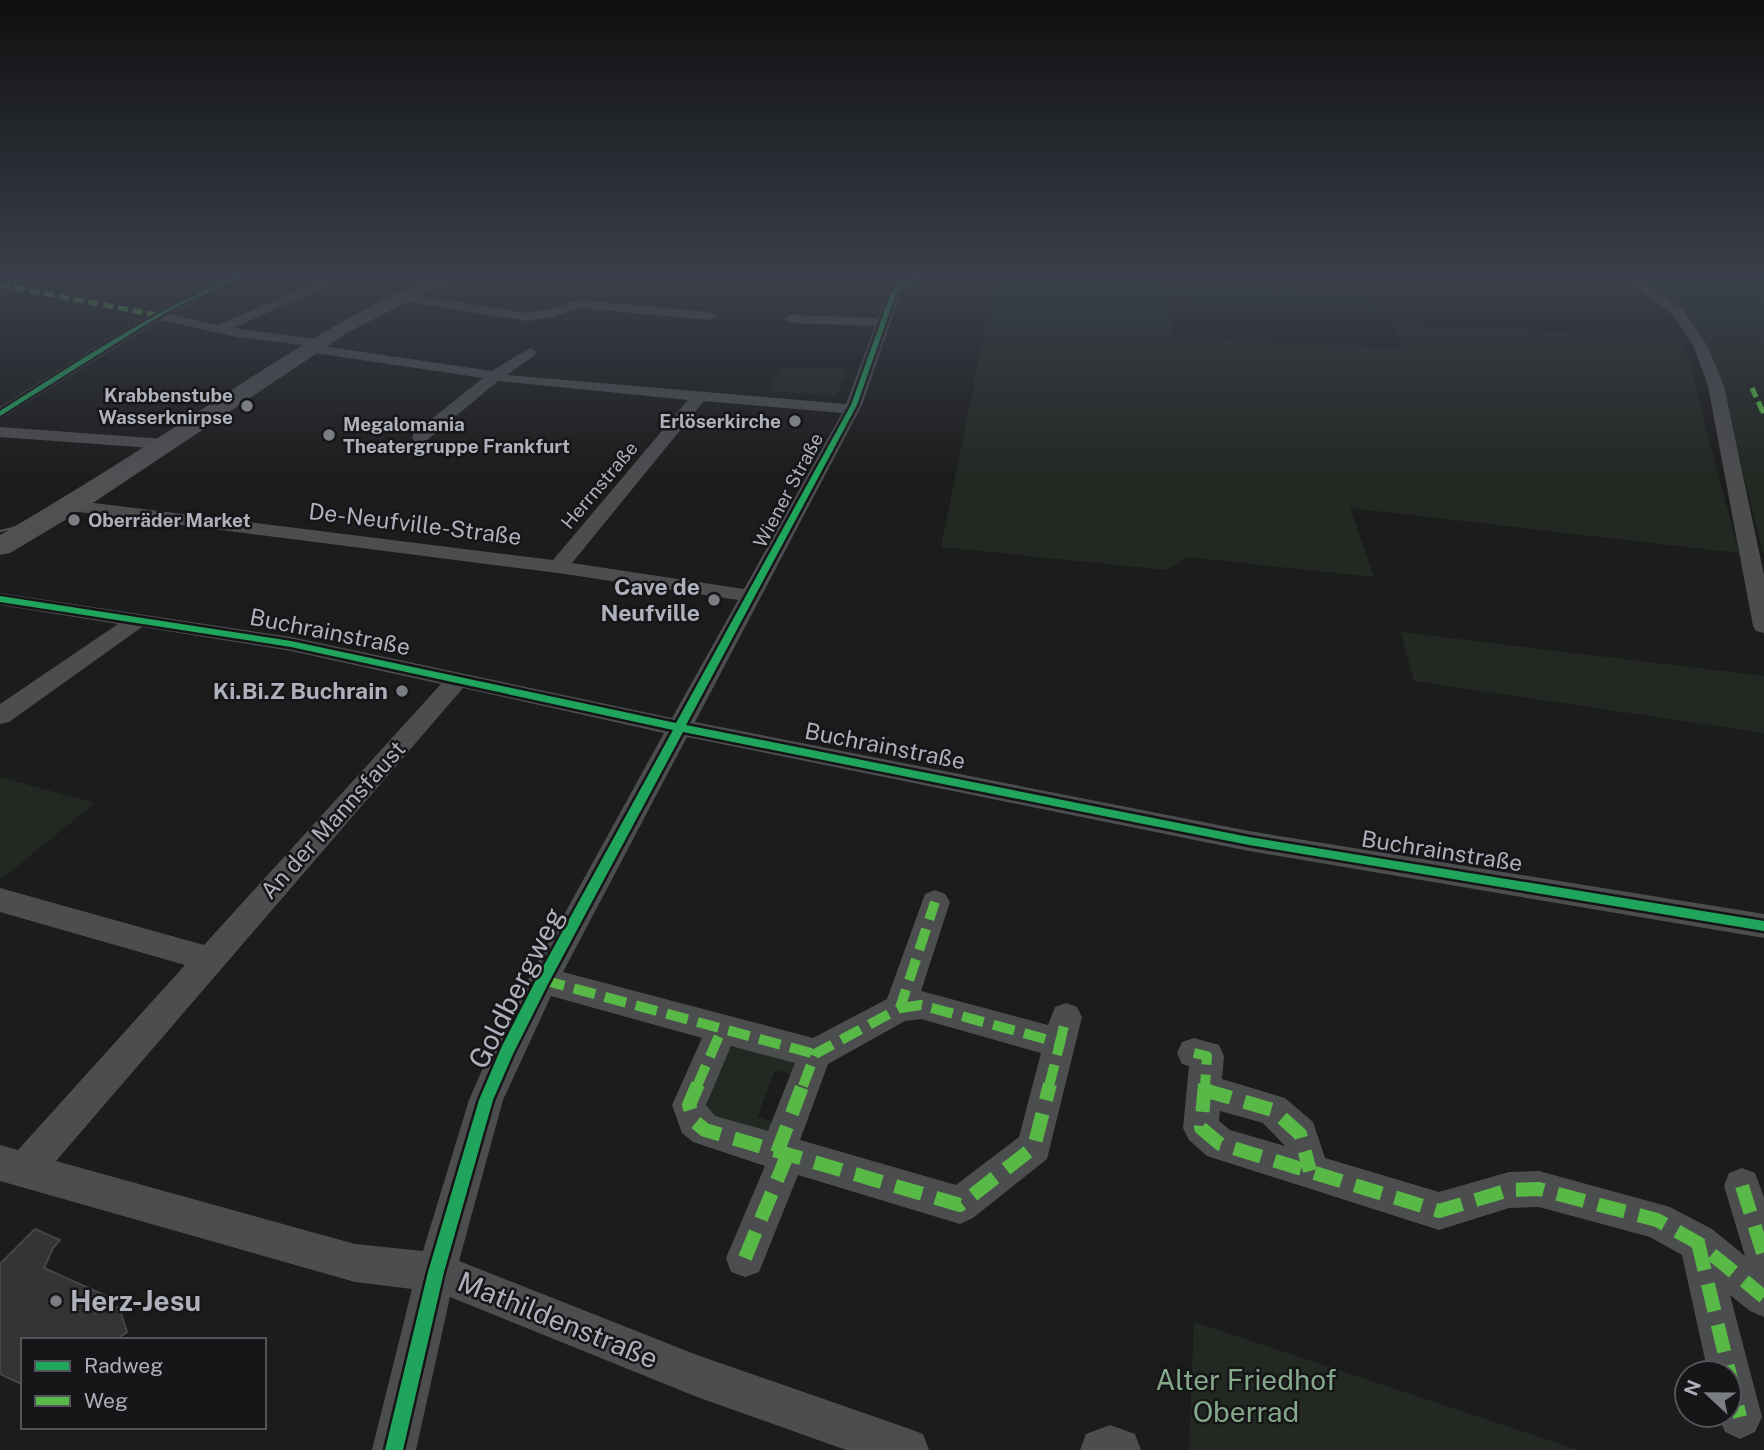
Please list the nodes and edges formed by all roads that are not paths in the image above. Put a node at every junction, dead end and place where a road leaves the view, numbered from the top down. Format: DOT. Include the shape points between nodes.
graph roads {
  1 [pos="111,344"];
  2 [pos="299,344"];
  3 [pos="316,344"];
  4 [pos="874,344"];
  5 [pos="1699,344"];
  6 [pos="312,346"];
  7 [pos="530,352"];
  8 [pos="495,376"];
  9 [pos="699,397"];
  10 [pos="851,409"];
  11 [pos="0,414"];
  12 [pos="0,432"];
  13 [pos="420,437"];
  14 [pos="165,444"];
  15 [pos="63,510"];
  16 [pos="0,547"];
  17 [pos="558,567"];
  18 [pos="752,596"];
  19 [pos="0,599"];
  20 [pos="138,620"];
  21 [pos="1764,626"];
  22 [pos="457,680"];
  23 [pos="0,716"];
  24 [pos="681,727"];
  25 [pos="0,900"];
  26 [pos="935,902"];
  27 [pos="1758,919"];
  28 [pos="209,959"];
  29 [pos="543,980"];
  30 [pos="900,1008"];
  31 [pos="722,1030"];
  32 [pos="1194,1053"];
  33 [pos="815,1054"];
  34 [pos="1204,1090"];
  35 [pos="782,1154"];
  36 [pos="12,1166"];
  37 [pos="1310,1171"];
  38 [pos="1742,1186"];
  39 [pos="1698,1243"];
  40 [pos="1764,1256"];
  41 [pos="745,1258"];
  42 [pos="436,1272"];
  43 [pos="1764,1297"];
  44 [pos="1726,1359"];
  45 [pos="394,1450"];
  46 [pos="907,1450"];
  47 [pos="1102,1450"];
  48 [pos="1119,1450"];
  1 -- 11 [label="street"];
  2 -- 6 [label="street"];
  3 -- 6 [label="main road"];
  4 -- 10 [label="street, Wiener Straße"];
  5 -- 21 [label="street" via="1716,386"];
  6 -- 8 [label="street"];
  6 -- 14 [label="main road"];
  7 -- 8 [label="street"];
  8 -- 9 [label="street"];
  8 -- 13 [label="street"];
  9 -- 10 [label="street"];
  9 -- 17 [label="street, Herrnstraße"];
  10 -- 18 [label="street, Wiener Straße"];
  12 -- 14 [label="street"];
  14 -- 15 [label="main road"];
  15 -- 16 [label="main road"];
  15 -- 17 [label="street, De-Neufville-Straße"];
  17 -- 18 [label="street, De-Neufville-Straße"];
  18 -- 24 [label="street, Wiener Straße"];
  19 -- 20 [label="street, Buchrainstraße"];
  20 -- 22 [label="street, Buchrainstraße" via="291,644"];
  20 -- 23 [label="street"];
  22 -- 24 [label="street, Buchrainstraße"];
  22 -- 28 [label="street, An der Mannsfaust"];
  24 -- 27 [label="street, Buchrainstraße" via="1249,841"];
  24 -- 29 [label="street, Goldbergweg"];
  25 -- 28 [label="street"];
  26 -- 30 [label="street"];
  28 -- 36 [label="street, An der Mannsfaust"];
  29 -- 31 [label="street"];
  29 -- 42 [label="street, Goldbergweg" via="486,1100"];
  30 -- 33 [label="street"];
  30 -- 35 [label="street" via="921,1005 1063,1030 1034,1147 960,1205"];
  31 -- 33 [label="street"];
  31 -- 35 [label="street" via="690,1105 694,1121 705,1130"];
  32 -- 34 [label="street" via="1208,1056"];
  33 -- 35 [label="street"];
  34 -- 37 [label="street" via="1273,1110 1300,1134"];
  34 -- 37 [label="street" via="1201,1128 1220,1144"];
  35 -- 41 [label="street"];
  36 -- 42 [label="street, Mathildenstraße" via="355,1263"];
  37 -- 39 [label="street" via="1439,1211 1509,1190 1539,1189 1657,1220"];
  38 -- 40 [label="street"];
  39 -- 43 [label="street"];
  39 -- 44 [label="street"];
  42 -- 45 [label="street, Goldbergweg"];
  42 -- 46 [label="street, Mathildenstraße" via="697,1376"];
  47 -- 48 [label="street"];
}
